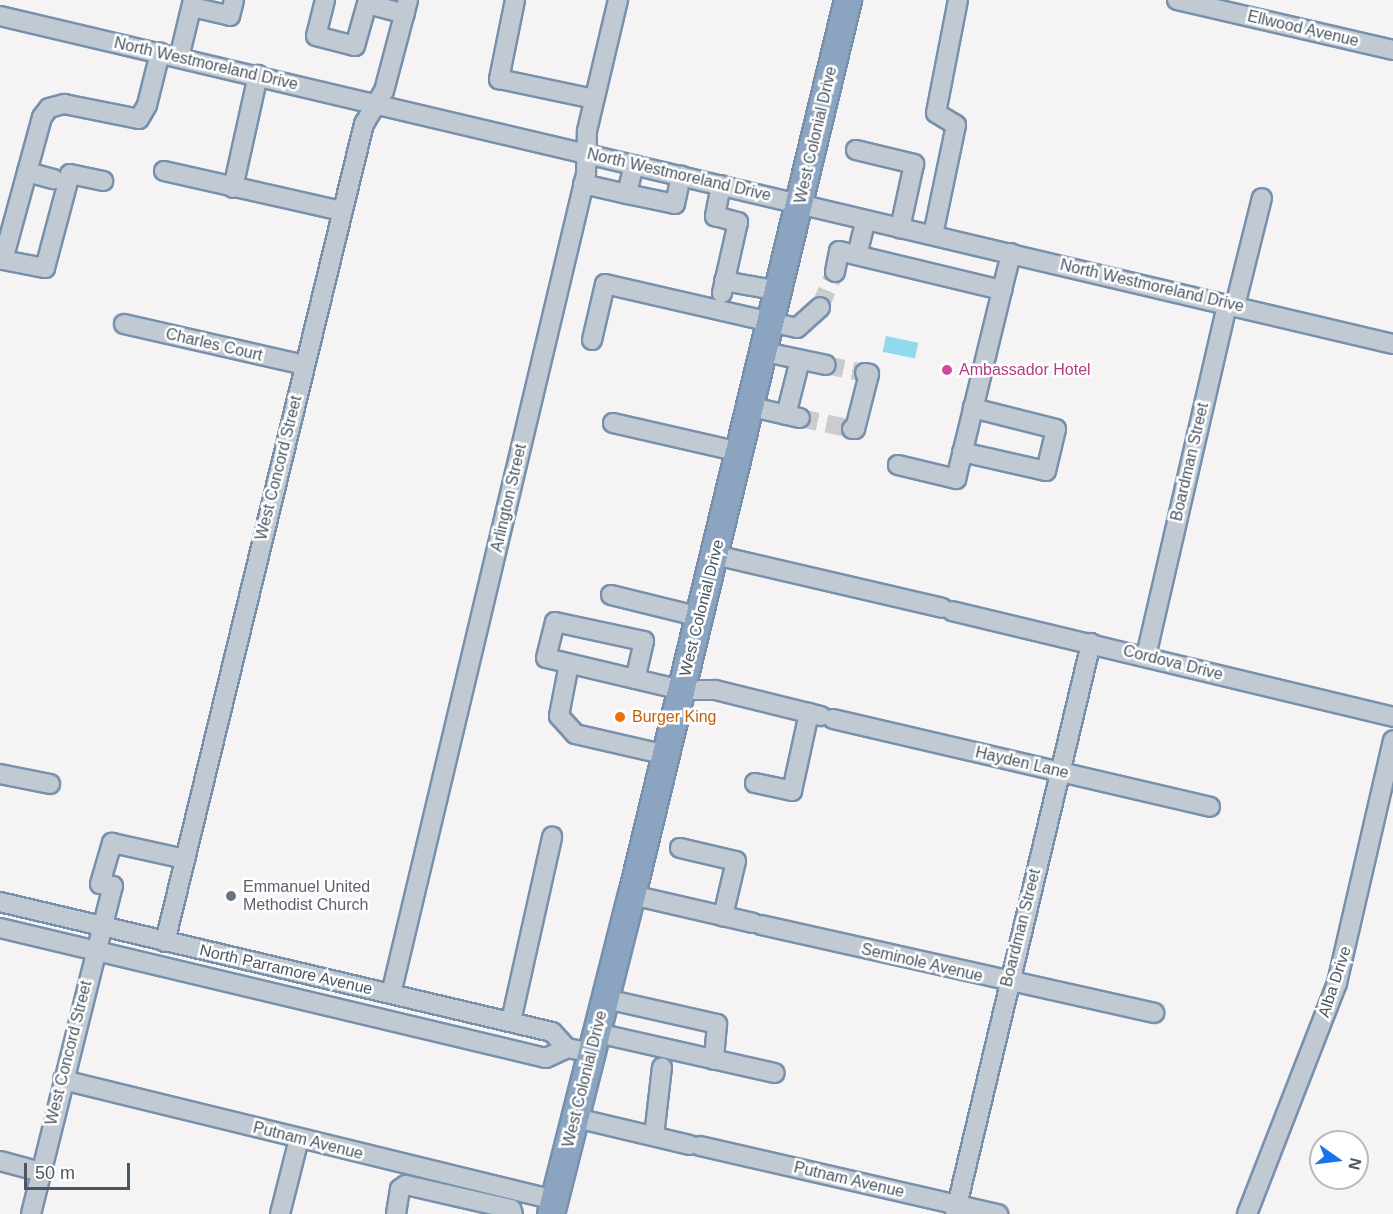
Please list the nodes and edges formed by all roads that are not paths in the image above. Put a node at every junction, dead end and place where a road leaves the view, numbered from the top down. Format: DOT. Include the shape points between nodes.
graph roads {
  1 [pos="234,0"];
  2 [pos="325,0"];
  3 [pos="515,0"];
  4 [pos="618,0"];
  5 [pos="848,0"];
  6 [pos="958,0"];
  7 [pos="1177,0"];
  8 [pos="368,2"];
  9 [pos="193,3"];
  10 [pos="406,7"];
  11 [pos="0,16"];
  12 [pos="1393,50"];
  13 [pos="160,53"];
  14 [pos="179,58"];
  15 [pos="258,75"];
  16 [pos="594,99"];
  17 [pos="375,104"];
  18 [pos="856,150"];
  19 [pos="586,153"];
  20 [pos="634,165"];
  21 [pos="164,171"];
  22 [pos="27,172"];
  23 [pos="681,176"];
  24 [pos="54,179"];
  25 [pos="103,181"];
  26 [pos="583,184"];
  27 [pos="721,185"];
  28 [pos="233,188"];
  29 [pos="627,194"];
  30 [pos="1262,198"];
  31 [pos="800,204"];
  32 [pos="341,211"];
  33 [pos="866,219"];
  34 [pos="900,228"];
  35 [pos="933,235"];
  36 [pos="1011,253"];
  37 [pos="857,255"];
  38 [pos="2,259"];
  39 [pos="835,272"];
  40 [pos="1002,290"];
  41 [pos="779,291"];
  42 [pos="1231,305"];
  43 [pos="820,307"];
  44 [pos="771,323"];
  45 [pos="124,324"];
  46 [pos="592,340"];
  47 [pos="1393,344"];
  48 [pos="765,352"];
  49 [pos="800,360"];
  50 [pos="304,365"];
  51 [pos="826,365"];
  52 [pos="865,373"];
  53 [pos="752,407"];
  54 [pos="973,408"];
  55 [pos="613,423"];
  56 [pos="852,429"];
  57 [pos="740,452"];
  58 [pos="962,452"];
  59 [pos="898,465"];
  60 [pos="715,555"];
  61 [pos="611,595"];
  62 [pos="700,617"];
  63 [pos="1091,643"];
  64 [pos="1146,656"];
  65 [pos="568,664"];
  66 [pos="635,678"];
  67 [pos="682,690"];
  68 [pos="821,716"];
  69 [pos="1393,717"];
  70 [pos="1393,740"];
  71 [pos="667,755"];
  72 [pos="1059,772"];
  73 [pos="0,774"];
  74 [pos="755,783"];
  75 [pos="50,784"];
  76 [pos="1210,807"];
  77 [pos="552,837"];
  78 [pos="680,848"];
  79 [pos="185,859"];
  80 [pos="632,895"];
  81 [pos="0,902"];
  82 [pos="723,916"];
  83 [pos="101,927"];
  84 [pos="0,928"];
  85 [pos="165,942"];
  86 [pos="95,951"];
  87 [pos="1008,981"];
  88 [pos="391,994"];
  89 [pos="606,999"];
  90 [pos="1154,1013"];
  91 [pos="511,1022"];
  92 [pos="594,1043"];
  93 [pos="567,1048"];
  94 [pos="714,1060"];
  95 [pos="662,1067"];
  96 [pos="775,1073"];
  97 [pos="63,1080"];
  98 [pos="576,1118"];
  99 [pos="654,1136"];
  100 [pos="299,1139"];
  101 [pos="0,1161"];
  102 [pos="410,1166"];
  103 [pos="41,1172"];
  104 [pos="406,1185"];
  105 [pos="514,1190"];
  106 [pos="553,1207"];
  107 [pos="956,1209"];
  108 [pos="512,1212"];
  109 [pos="31,1214"];
  110 [pos="280,1214"];
  111 [pos="396,1214"];
  112 [pos="998,1214"];
  113 [pos="1247,1214"];
  1 -- 9 [label="street" via="230,16"];
  2 -- 8 [label="street" via="316,36 355,46"];
  3 -- 16 [label="street" via="499,79"];
  4 -- 16 [label="street, Arlington Street"];
  5 -- 31 [label="highway, West Colonial Drive"];
  6 -- 35 [label="street" via="936,113 956,125"];
  7 -- 12 [label="street, Ellwood Avenue"];
  8 -- 10 [label="street"];
  9 -- 14 [label="street"];
  10 -- 17 [label="street, West Concord Street" via="384,91"];
  11 -- 13 [label="street, North Westmoreland Drive"];
  13 -- 14 [label="street, North Westmoreland Drive"];
  13 -- 22 [label="street" via="147,105 139,119 57,104 42,117"];
  14 -- 15 [label="street, North Westmoreland Drive"];
  15 -- 17 [label="street, North Westmoreland Drive"];
  15 -- 28 [label="street"];
  16 -- 19 [label="street, Arlington Street"];
  17 -- 19 [label="street, North Westmoreland Drive"];
  17 -- 32 [label="street, West Concord Street" via="366,118"];
  18 -- 34 [label="street" via="914,164"];
  19 -- 20 [label="street, North Westmoreland Drive"];
  19 -- 26 [label="street, Arlington Street"];
  20 -- 23 [label="street, North Westmoreland Drive"];
  20 -- 29 [label="street"];
  21 -- 28 [label="street"];
  22 -- 24 [label="street"];
  22 -- 38 [label="street"];
  23 -- 27 [label="street, North Westmoreland Drive"];
  23 -- 29 [label="street" via="675,204"];
  25 -- 38 [label="street" via="70,174 45,268"];
  26 -- 29 [label="street"];
  26 -- 88 [label="street, Arlington Street"];
  27 -- 31 [label="street, North Westmoreland Drive"];
  27 -- 41 [label="street" via="715,216 738,222 723,287"];
  28 -- 32 [label="street"];
  30 -- 42 [label="street, Boardman Street"];
  31 -- 33 [label="street, North Westmoreland Drive"];
  31 -- 41 [label="highway, West Colonial Drive"];
  32 -- 50 [label="street, West Concord Street"];
  33 -- 34 [label="street, North Westmoreland Drive"];
  33 -- 37 [label="street"];
  34 -- 35 [label="street, North Westmoreland Drive"];
  35 -- 36 [label="street, North Westmoreland Drive"];
  36 -- 40 [label="street"];
  36 -- 42 [label="street, North Westmoreland Drive"];
  37 -- 39 [label="street" via="839,251"];
  37 -- 40 [label="street"];
  40 -- 54 [label="street"];
  41 -- 44 [label="highway, West Colonial Drive"];
  42 -- 47 [label="street, North Westmoreland Drive"];
  42 -- 64 [label="street, Boardman Street"];
  43 -- 44 [label="street" via="797,328"];
  44 -- 46 [label="street" via="605,284"];
  44 -- 48 [label="highway, West Colonial Drive"];
  45 -- 50 [label="street, Charles Court"];
  48 -- 49 [label="street"];
  48 -- 53 [label="highway, West Colonial Drive"];
  49 -- 51 [label="street"];
  49 -- 53 [label="street" via="793,416"];
  50 -- 79 [label="street, West Concord Street"];
  52 -- 56 [label="street" via="869,374"];
  53 -- 57 [label="highway, West Colonial Drive"];
  54 -- 58 [label="street"];
  54 -- 58 [label="street" via="1056,429 1046,471"];
  55 -- 57 [label="street"];
  57 -- 60 [label="highway, West Colonial Drive"];
  58 -- 59 [label="street" via="956,479"];
  60 -- 62 [label="highway, West Colonial Drive"];
  60 -- 63 [label="street, Cordova Drive"];
  61 -- 62 [label="street"];
  62 -- 67 [label="highway, West Colonial Drive"];
  63 -- 64 [label="street, Cordova Drive"];
  63 -- 72 [label="street, Boardman Street"];
  64 -- 69 [label="street, Cordova Drive"];
  65 -- 66 [label="street, Hayden Lane"];
  65 -- 66 [label="street" via="546,658 555,622 644,641"];
  65 -- 71 [label="street" via="559,716 575,734"];
  66 -- 67 [label="street, Hayden Lane"];
  67 -- 68 [label="street, Hayden Lane" via="715,690"];
  67 -- 71 [label="highway, West Colonial Drive"];
  68 -- 72 [label="street, Hayden Lane"];
  68 -- 74 [label="street" via="792,791"];
  70 -- 113 [label="street, Alba Drive" via="1337,983"];
  71 -- 80 [label="highway, West Colonial Drive"];
  72 -- 76 [label="street, Hayden Lane"];
  72 -- 87 [label="street, Boardman Street"];
  73 -- 75 [label="street"];
  77 -- 91 [label="street"];
  78 -- 82 [label="street" via="736,861"];
  79 -- 83 [label="street, West Concord Street" via="112,843 100,884 113,886"];
  79 -- 85 [label="street, West Concord Street"];
  80 -- 82 [label="street, Seminole Avenue"];
  80 -- 89 [label="highway, West Colonial Drive"];
  81 -- 83 [label="street, North Parramore Avenue"];
  82 -- 87 [label="street, Seminole Avenue"];
  83 -- 85 [label="street, North Parramore Avenue"];
  83 -- 86 [label="street, West Concord Street"];
  84 -- 86 [label="street, North Parramore Avenue"];
  85 -- 88 [label="street, North Parramore Avenue"];
  86 -- 93 [label="street, North Parramore Avenue" via="546,1058"];
  86 -- 97 [label="street, West Concord Street"];
  87 -- 90 [label="street, Seminole Avenue"];
  87 -- 107 [label="street, Boardman Street"];
  88 -- 91 [label="street, North Parramore Avenue"];
  89 -- 92 [label="highway, West Colonial Drive"];
  89 -- 94 [label="street" via="717,1024"];
  91 -- 93 [label="street, North Parramore Avenue" via="552,1032"];
  92 -- 93 [label="street, North Parramore Avenue"];
  92 -- 94 [label="street, North Parramore Avenue"];
  92 -- 98 [label="highway, West Colonial Drive"];
  94 -- 96 [label="street, North Parramore Avenue"];
  95 -- 99 [label="street"];
  97 -- 100 [label="street, Putnam Avenue"];
  97 -- 103 [label="street, West Concord Street"];
  98 -- 99 [label="street, Putnam Avenue"];
  98 -- 106 [label="highway, West Colonial Drive"];
  99 -- 107 [label="street, Putnam Avenue"];
  100 -- 102 [label="street, Putnam Avenue"];
  100 -- 110 [label="street"];
  101 -- 103 [label="street"];
  102 -- 104 [label="street"];
  102 -- 105 [label="street, Putnam Avenue"];
  103 -- 109 [label="street, West Concord Street"];
  104 -- 108 [label="street"];
  104 -- 111 [label="street" via="400,1189"];
  105 -- 106 [label="street, Putnam Avenue"];
  105 -- 108 [label="street"];
  107 -- 112 [label="street, Putnam Avenue"];
}
